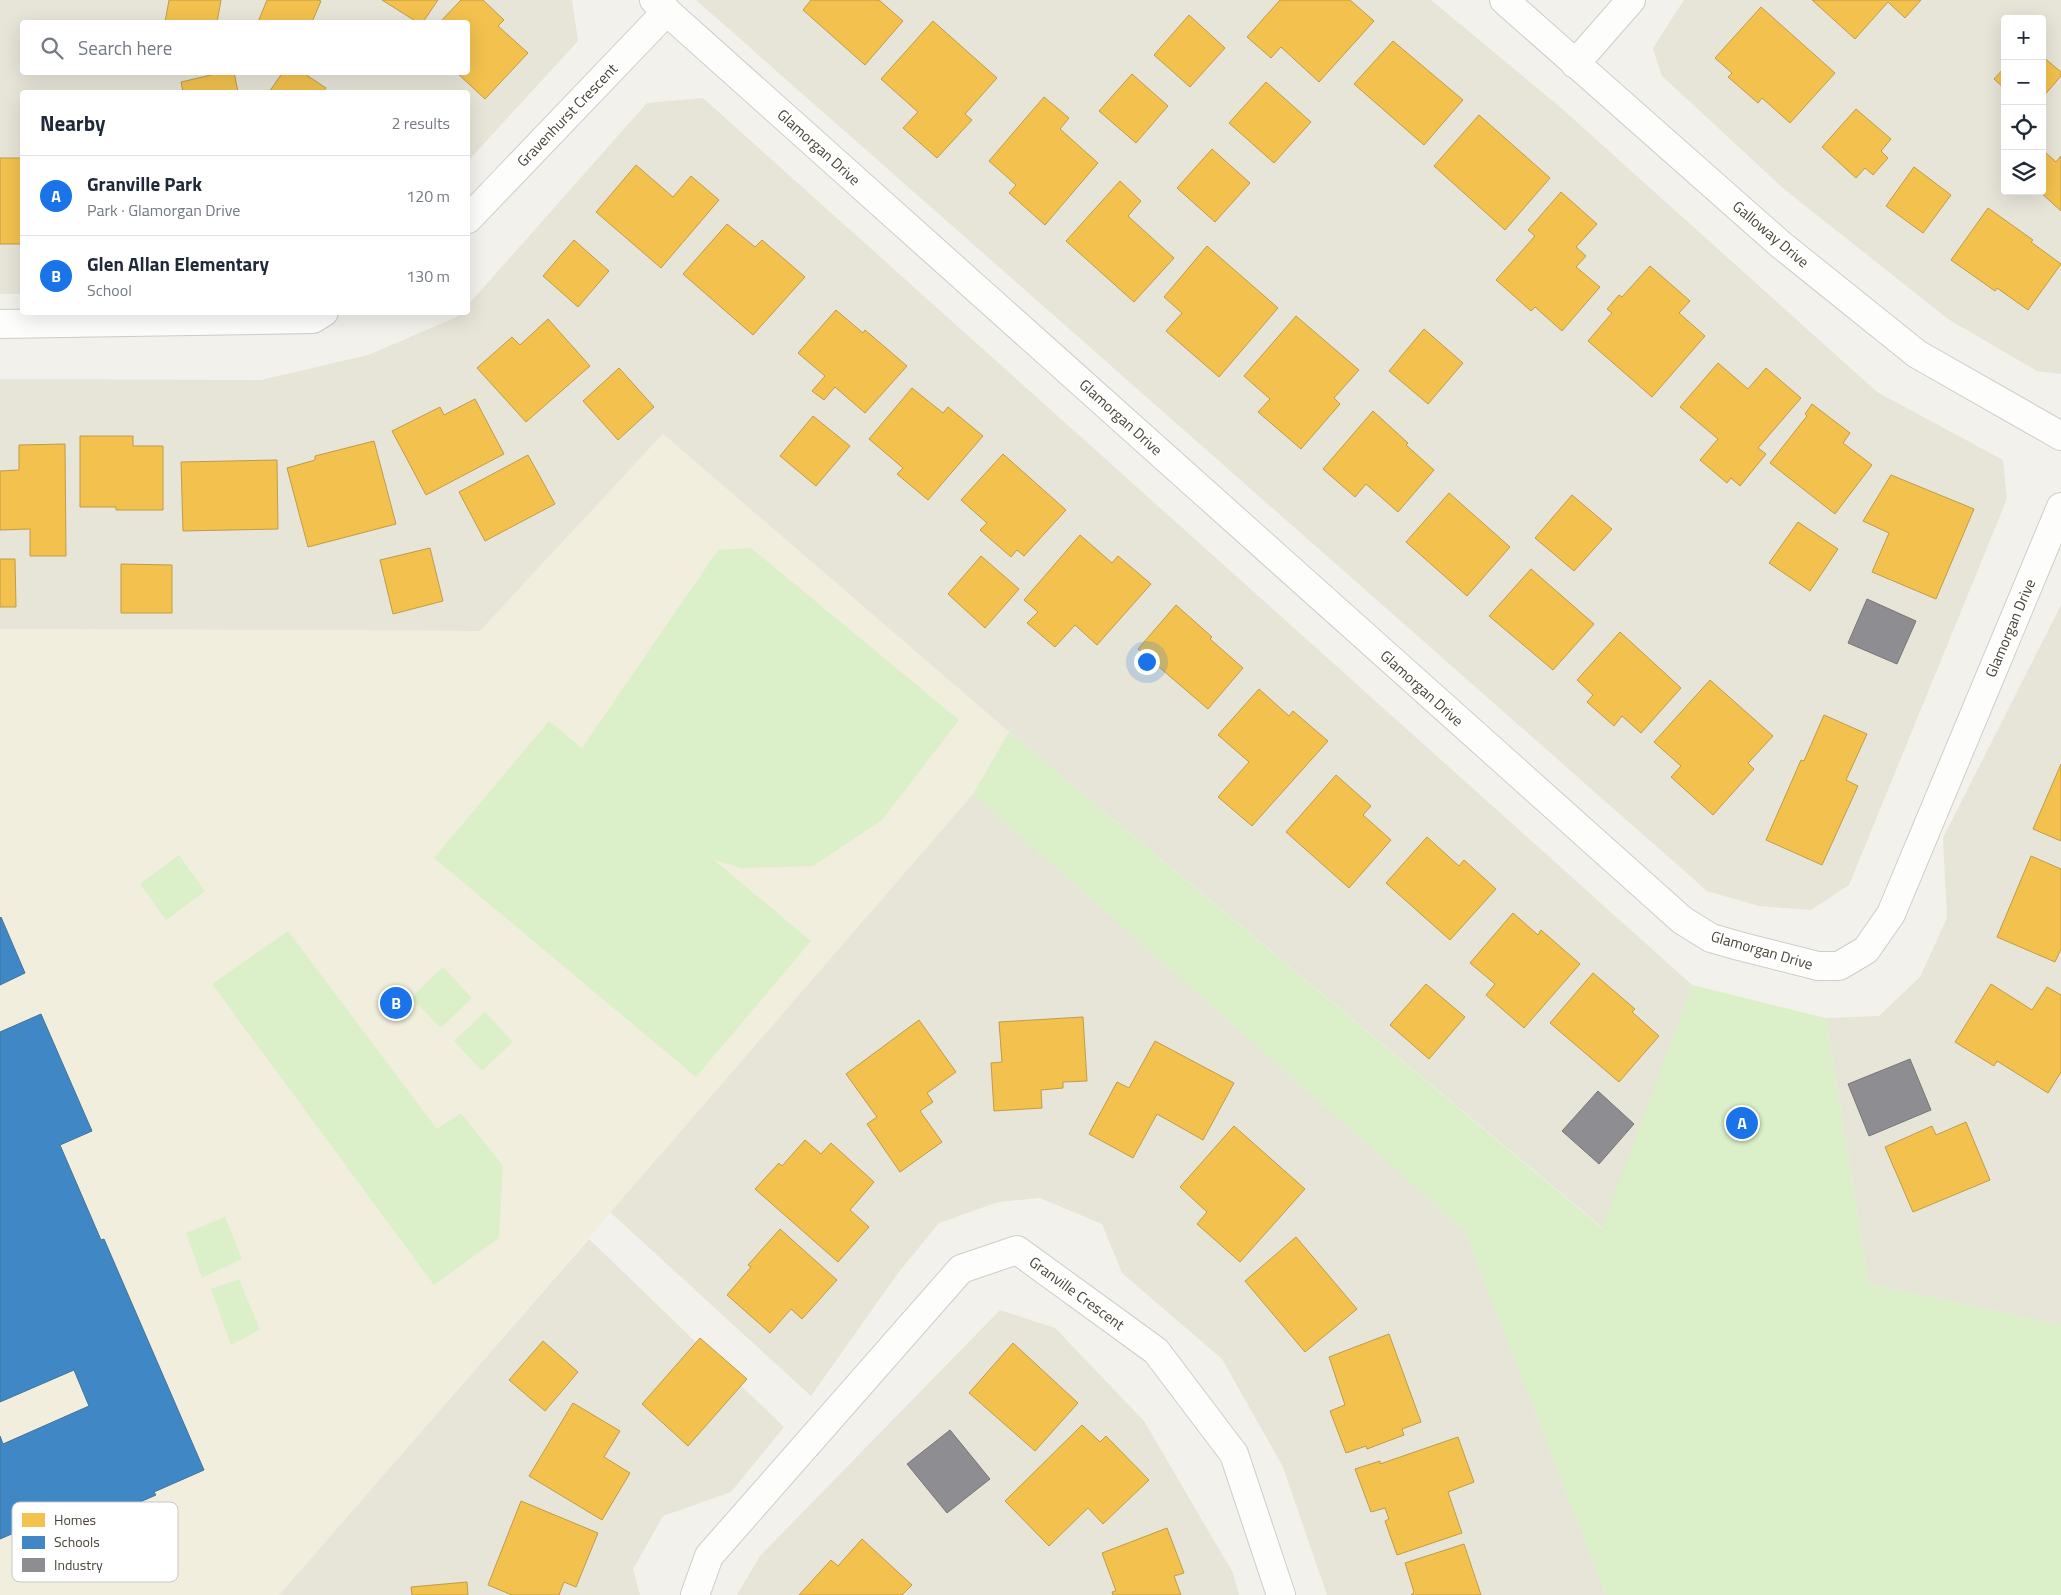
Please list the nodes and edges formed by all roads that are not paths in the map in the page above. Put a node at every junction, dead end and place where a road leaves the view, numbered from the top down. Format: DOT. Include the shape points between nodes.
graph roads {
  1 [pos="1504,0"];
  2 [pos="1631,0"];
  3 [pos="661,5"];
  4 [pos="1575,64"];
  5 [pos="470,216"];
  6 [pos="318,315"];
  7 [pos="0,324"];
  8 [pos="2061,436"];
  9 [pos="2061,507"];
  10 [pos="695,1595"];
  11 [pos="1281,1595"];
  1 -- 4 [label="street, Galloway Drive"];
  2 -- 4 [label="street"];
  3 -- 5 [label="street, Gravenhurst Crescent"];
  3 -- 9 [label="street, Glamorgan Drive" via="1682,920 1711,938 1818,966 1840,966 1866,950 1891,914"];
  4 -- 8 [label="street, Galloway Drive" via="1780,244 1917,354"];
  6 -- 7 [label="street" via="313,318"];
  10 -- 11 [label="street, Granville Crescent" via="709,1556 962,1269 1017,1250 1156,1351 1234,1454"];
}
